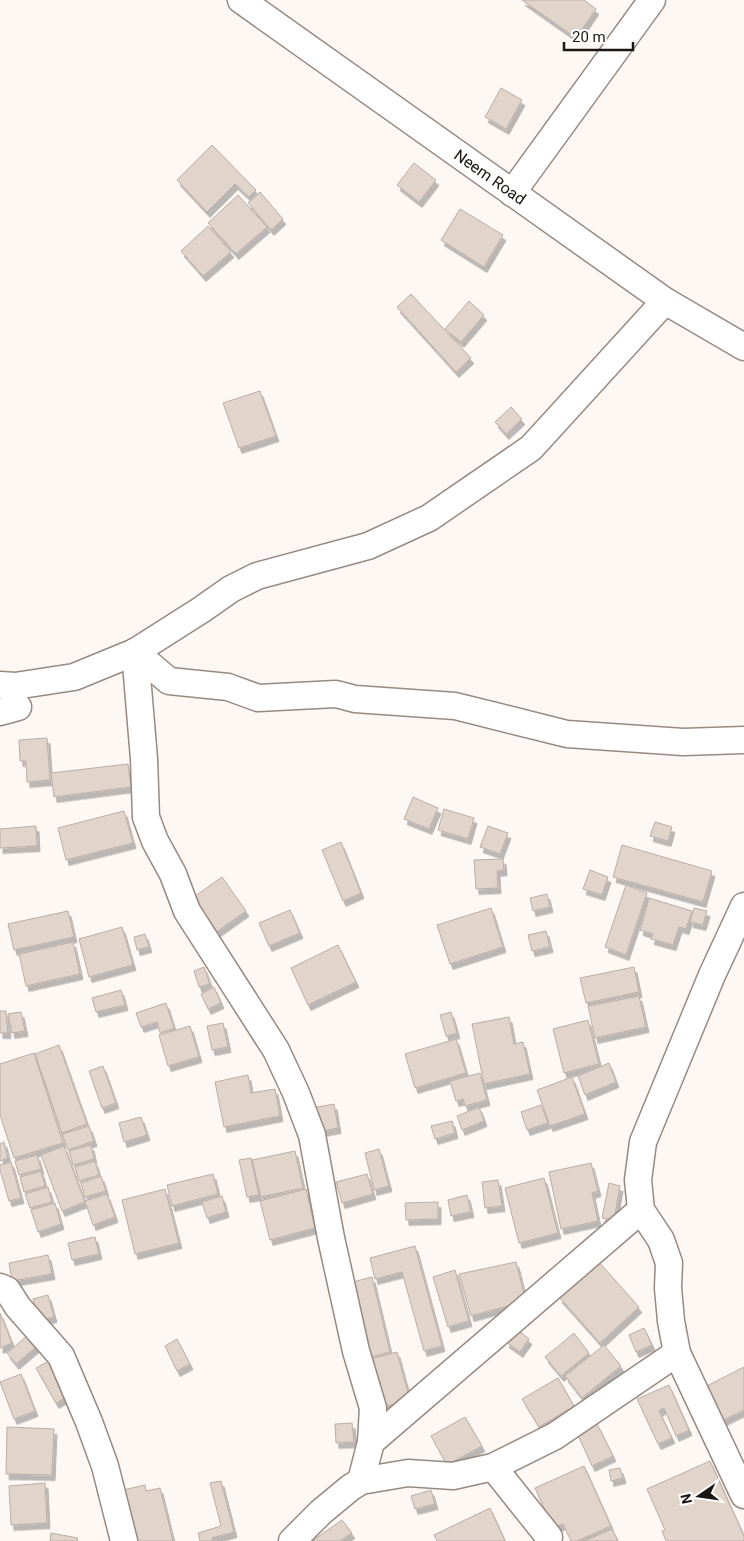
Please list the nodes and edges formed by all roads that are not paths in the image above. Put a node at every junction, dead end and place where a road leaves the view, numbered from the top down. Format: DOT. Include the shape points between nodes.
graph roads {
  1 [pos="241,0"];
  2 [pos="652,0"];
  3 [pos="512,193"];
  4 [pos="665,301"];
  5 [pos="744,347"];
  6 [pos="135,652"];
  7 [pos="0,685"];
  8 [pos="744,740"];
  9 [pos="744,906"];
  10 [pos="641,1210"];
  11 [pos="0,1287"];
  12 [pos="677,1353"];
  13 [pos="371,1442"];
  14 [pos="493,1467"];
  15 [pos="361,1481"];
  16 [pos="744,1495"];
  17 [pos="549,1537"];
  18 [pos="124,1541"];
  19 [pos="292,1541"];
  1 -- 3 [label="street, Neem Road"];
  2 -- 3 [label="street"];
  3 -- 4 [label="street, Neem Road"];
  4 -- 5 [label="street, Neem Road"];
  4 -- 6 [label="street" via="531,448 429,518 368,546 257,576 231,589"];
  6 -- 7 [label="street" via="74,676 15,686"];
  6 -- 8 [label="street" via="169,681 228,687 258,698 336,694 356,699 454,706 568,734 682,742"];
  6 -- 13 [label="street" via="146,817 187,911 276,1050 312,1135 356,1351 373,1408"];
  9 -- 10 [label="street" via="643,1142 638,1180"];
  10 -- 12 [label="street" via="661,1240 669,1263 668,1288"];
  10 -- 13 [label="street"];
  11 -- 18 [label="street" via="7,1290 62,1356 105,1466"];
  12 -- 14 [label="street" via="555,1436"];
  12 -- 16 [label="street"];
  13 -- 15 [label="street"];
  14 -- 15 [label="street" via="453,1476 408,1473"];
  14 -- 17 [label="street"];
  15 -- 19 [label="street" via="321,1512"];
}
